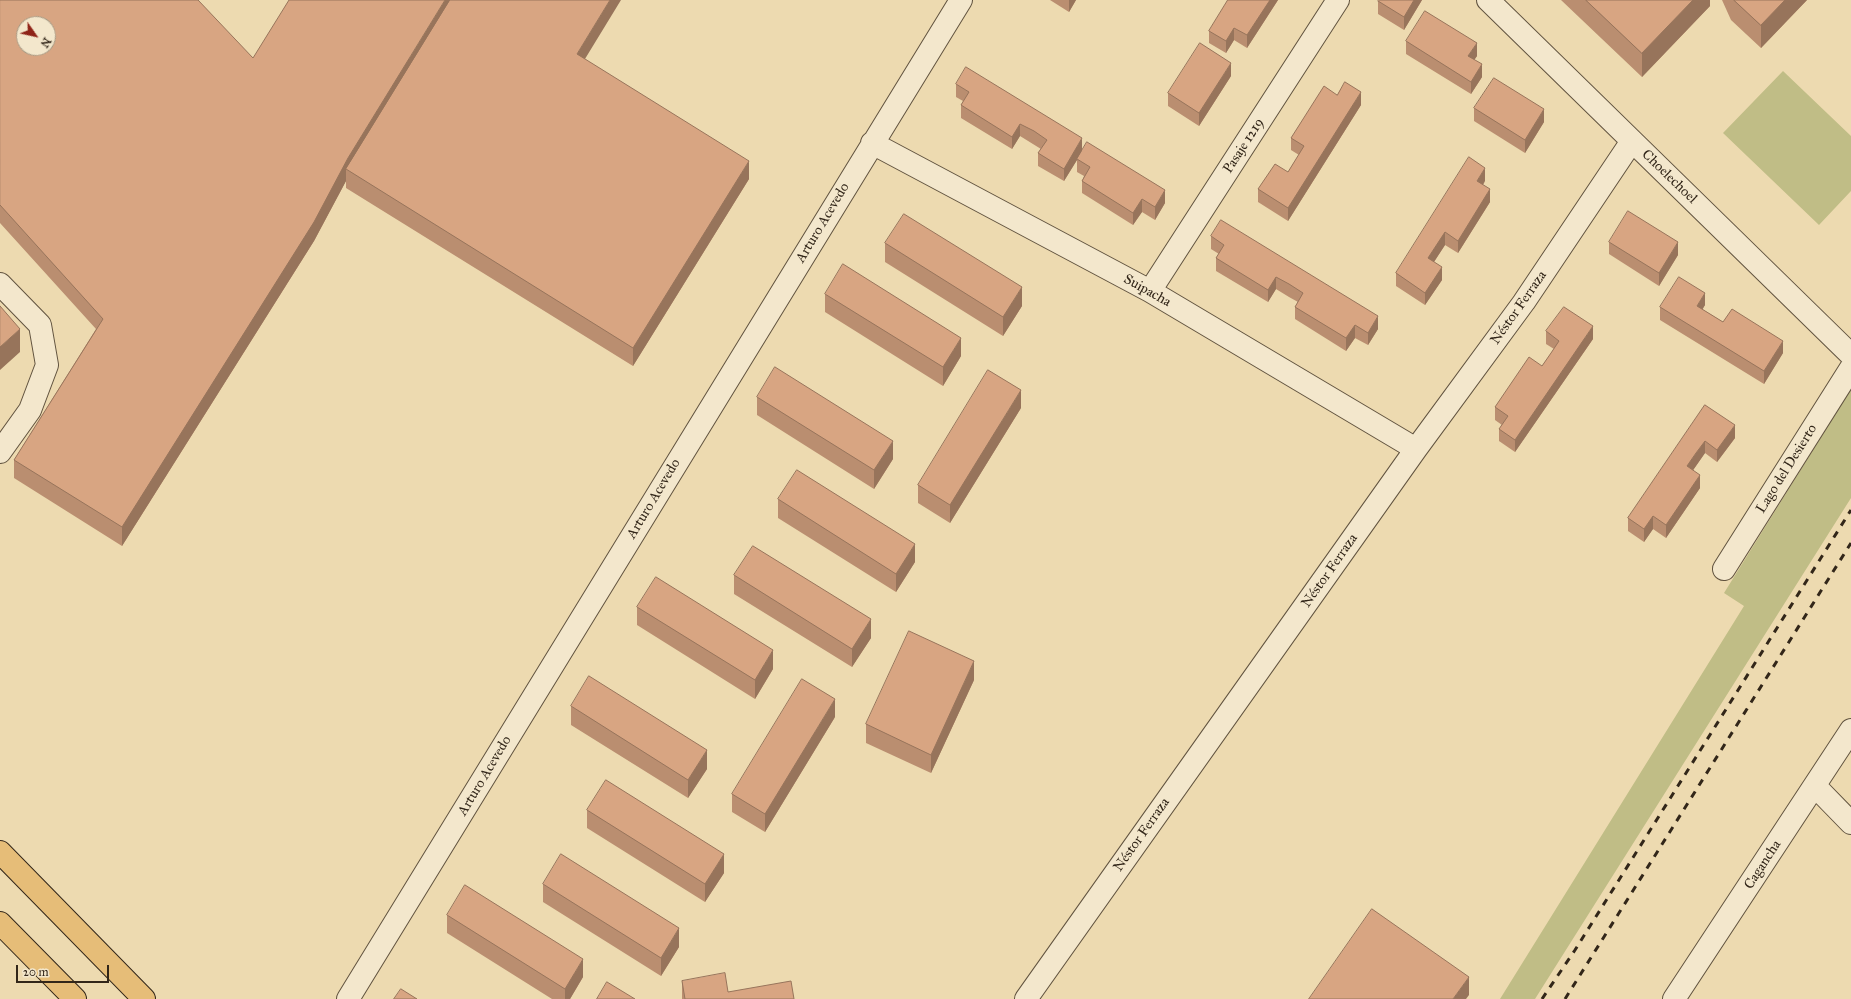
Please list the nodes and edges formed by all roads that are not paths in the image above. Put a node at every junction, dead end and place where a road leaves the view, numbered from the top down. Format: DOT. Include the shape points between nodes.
graph roads {
  1 [pos="960,0"];
  2 [pos="1338,0"];
  3 [pos="1488,0"];
  4 [pos="1632,141"];
  5 [pos="872,143"];
  6 [pos="0,284"];
  7 [pos="1150,292"];
  8 [pos="1851,355"];
  9 [pos="1851,368"];
  10 [pos="1416,449"];
  11 [pos="0,452"];
  12 [pos="1724,569"];
  13 [pos="1851,730"];
  14 [pos="1815,786"];
  15 [pos="1851,823"];
  16 [pos="0,852"];
  17 [pos="0,923"];
  18 [pos="75,999"];
  19 [pos="144,999"];
  20 [pos="348,999"];
  21 [pos="1026,999"];
  22 [pos="1674,999"];
  1 -- 5 [label="street, Arturo Acevedo"];
  2 -- 7 [label="street, Pasaje 1219"];
  3 -- 4 [label="street, Choelechoel"];
  4 -- 8 [label="street, Choelechoel"];
  4 -- 10 [label="street, Néstor Ferraza" via="1524,302"];
  5 -- 7 [label="street, Suipacha"];
  5 -- 20 [label="street, Arturo Acevedo"];
  6 -- 11 [label="street" via="40,325 47,365 30,410"];
  7 -- 10 [label="street, Suipacha"];
  9 -- 12 [label="street, Lago del Desierto"];
  10 -- 21 [label="street, Néstor Ferraza"];
  13 -- 14 [label="street, Cagancha"];
  14 -- 15 [label="street"];
  14 -- 22 [label="street, Cagancha"];
  16 -- 19 [label="main road"];
  17 -- 18 [label="main road"];
}
